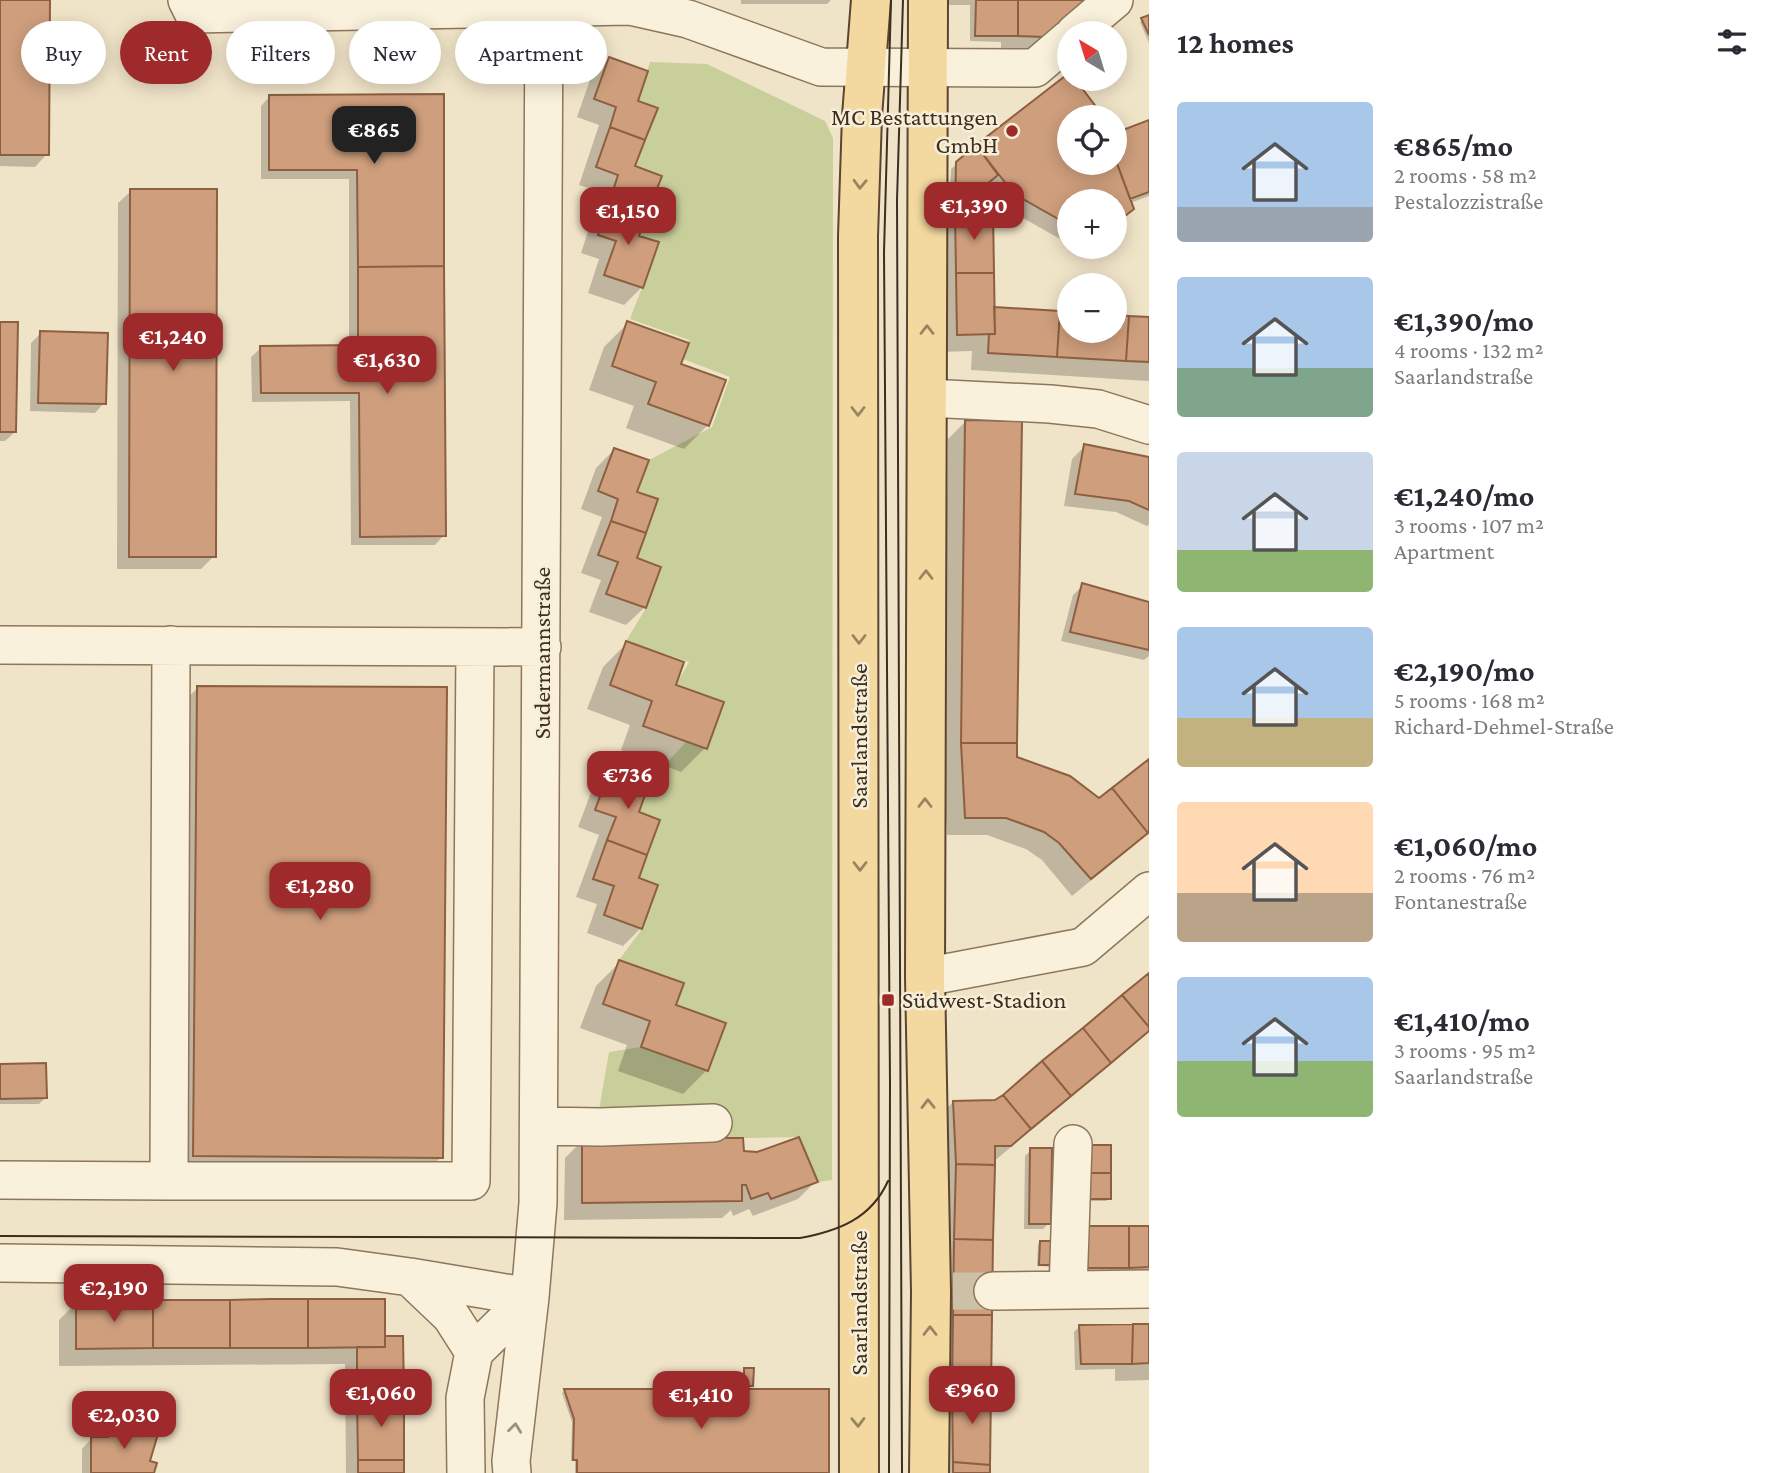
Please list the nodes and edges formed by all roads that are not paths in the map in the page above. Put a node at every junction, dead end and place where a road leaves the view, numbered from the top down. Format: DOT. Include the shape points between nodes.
graph roads {
  1 [pos="187,0"];
  2 [pos="871,0"];
  3 [pos="928,0"];
  4 [pos="1114,0"];
  5 [pos="470,5"];
  6 [pos="320,7"];
  7 [pos="544,7"];
  8 [pos="1089,21"];
  9 [pos="1057,49"];
  10 [pos="866,67"];
  11 [pos="928,68"];
  12 [pos="927,398"];
  13 [pos="1149,425"];
  14 [pos="0,645"];
  15 [pos="171,645"];
  16 [pos="475,646"];
  17 [pos="542,647"];
  18 [pos="1149,891"];
  19 [pos="925,977"];
  20 [pos="713,1123"];
  21 [pos="538,1126"];
  22 [pos="1073,1144"];
  23 [pos="0,1180"];
  24 [pos="169,1181"];
  25 [pos="0,1263"];
  26 [pos="410,1277"];
  27 [pos="1149,1289"];
  28 [pos="1068,1290"];
  29 [pos="993,1291"];
  30 [pos="530,1297"];
  31 [pos="474,1352"];
  32 [pos="466,1473"];
  33 [pos="512,1473"];
  34 [pos="859,1473"];
  35 [pos="929,1473"];
  1 -- 6 [label="street" via="194,14"];
  2 -- 10 [label="main road, Saarlandstraße"];
  3 -- 11 [label="main road"];
  4 -- 8 [label="street"];
  5 -- 6 [label="street"];
  5 -- 7 [label="street"];
  7 -- 10 [label="street" via="630,6 688,19 821,67"];
  7 -- 17 [label="street, Sudermannstraße"];
  9 -- 11 [label="street" via="1035,68"];
  10 -- 11 [label="street"];
  10 -- 34 [label="main road, Saarlandstraße, one-way" via="858,236"];
  12 -- 11 [label="main road, one-way"];
  12 -- 13 [label="street" via="1098,409"];
  19 -- 12 [label="main road, one-way"];
  14 -- 15 [label="street"];
  15 -- 16 [label="street"];
  15 -- 24 [label="street"];
  16 -- 17 [label="street"];
  16 -- 24 [label="street" via="471,1181"];
  17 -- 21 [label="street, Sudermannstraße"];
  18 -- 19 [label="street" via="1083,947"];
  35 -- 19 [label="main road, one-way" via="942,1292"];
  20 -- 21 [label="street"];
  21 -- 30 [label="street, Sudermannstraße" via="538,1213"];
  22 -- 28 [label="street"];
  23 -- 24 [label="street"];
  25 -- 26 [label="street" via="337,1267"];
  26 -- 30 [label="street"];
  26 -- 31 [label="street" via="451,1316"];
  27 -- 28 [label="street"];
  28 -- 29 [label="street"];
  30 -- 31 [label="street"];
  33 -- 30 [label="street, Sudermannstraße, one-way"];
  31 -- 32 [label="street" via="465,1398"];
}
